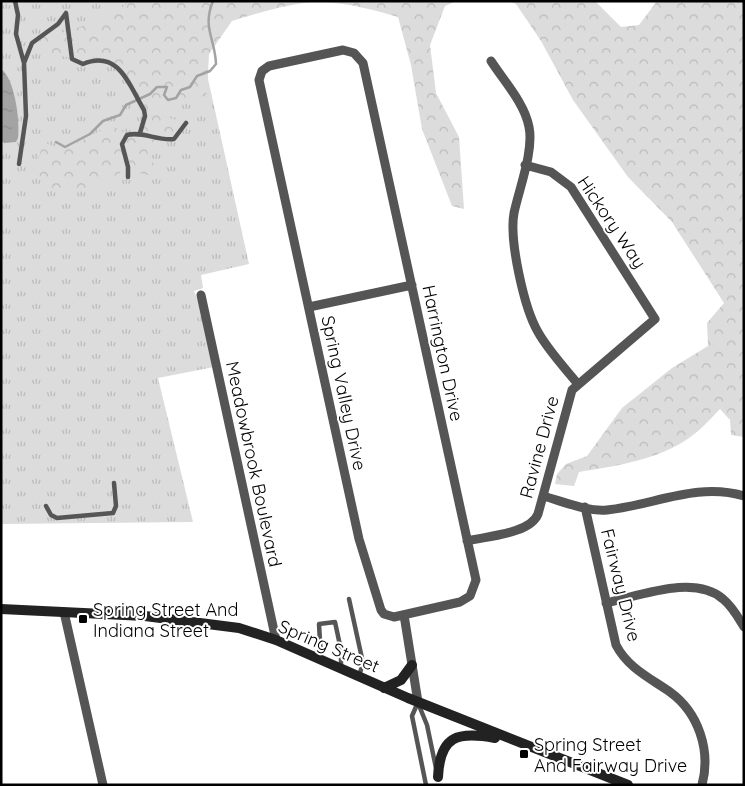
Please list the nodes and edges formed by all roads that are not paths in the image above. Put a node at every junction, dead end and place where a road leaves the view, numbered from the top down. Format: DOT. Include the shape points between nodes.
graph roads {
  1 [pos="15,1"];
  2 [pos="491,61"];
  3 [pos="24,63"];
  4 [pos="262,71"];
  5 [pos="186,123"];
  6 [pos="140,133"];
  7 [pos="19,164"];
  8 [pos="525,165"];
  9 [pos="128,177"];
  10 [pos="412,285"];
  11 [pos="200,295"];
  12 [pos="309,308"];
  13 [pos="655,319"];
  14 [pos="578,383"];
  15 [pos="114,483"];
  16 [pos="543,496"];
  17 [pos="744,496"];
  18 [pos="46,506"];
  19 [pos="585,507"];
  20 [pos="468,541"];
  21 [pos="349,600"];
  22 [pos="606,604"];
  23 [pos="1,609"];
  24 [pos="64,612"];
  25 [pos="404,614"];
  26 [pos="744,627"];
  27 [pos="276,640"];
  28 [pos="320,659"];
  29 [pos="412,666"];
  30 [pos="342,668"];
  31 [pos="359,676"];
  32 [pos="384,688"];
  33 [pos="418,702"];
  34 [pos="515,741"];
  35 [pos="439,781"];
  36 [pos="103,785"];
  37 [pos="426,785"];
  38 [pos="628,785"];
  39 [pos="702,785"];
  1 -- 3 [label="lane" via="18,15 16,34"];
  2 -- 8 [label="street" via="526,118 530,134"];
  3 -- 6 [label="lane" via="32,43 58,24 66,12 72,59 82,64 94,59 103,60 125,76 145,116"];
  3 -- 7 [label="lane" via="26,123"];
  4 -- 10 [label="street, Harrington Drive" via="269,66 343,50 354,53 363,63"];
  4 -- 12 [label="street, Spring Valley Drive" via="259,80"];
  5 -- 6 [label="lane" via="174,139 158,139"];
  6 -- 9 [label="lane" via="127,135 122,144"];
  8 -- 13 [label="street, Hickory Way" via="551,172 571,187"];
  8 -- 14 [label="street" via="513,233 527,304 542,340"];
  10 -- 12 [label="street"];
  10 -- 20 [label="street, Harrington Drive"];
  11 -- 27 [label="street, Meadowbrook Boulevard"];
  12 -- 25 [label="street, Spring Valley Drive" via="362,550 381,610 389,616"];
  13 -- 14 [label="street, Ravine Drive"];
  14 -- 16 [label="street, Ravine Drive" via="568,397"];
  15 -- 18 [label="lane" via="116,506 113,513 57,518"];
  16 -- 19 [label="street"];
  16 -- 20 [label="street, Ravine Drive" via="536,519 529,526"];
  17 -- 19 [label="street" via="705,490 607,510"];
  19 -- 22 [label="street, Fairway Drive"];
  20 -- 25 [label="street, Harrington Drive" via="476,580 470,596 460,602"];
  21 -- 31 [label="lane" via="363,663"];
  22 -- 26 [label="street" via="683,587 701,588 725,600"];
  22 -- 39 [label="street, Fairway Drive" via="616,645 627,661 672,694 696,723 705,752"];
  23 -- 24 [label="main road, Spring Street"];
  24 -- 27 [label="main road, Spring Street" via="217,624"];
  24 -- 36 [label="street"];
  25 -- 29 [label="street"];
  27 -- 28 [label="main road, Spring Street"];
  28 -- 30 [label="main road, Spring Street"];
  28 -- 30 [label="lane" via="319,624 335,622"];
  29 -- 32 [label="main road" via="401,680"];
  29 -- 33 [label="street"];
  30 -- 31 [label="main road, Spring Street"];
  31 -- 32 [label="main road, Spring Street"];
  32 -- 33 [label="main road, Spring Street"];
  33 -- 34 [label="main road, Spring Street"];
  33 -- 35 [label="lane" via="427,725"];
  33 -- 37 [label="lane" via="412,716"];
  34 -- 35 [label="main road" via="469,735 452,739 442,749"];
  34 -- 38 [label="main road, Spring Street"];
}
